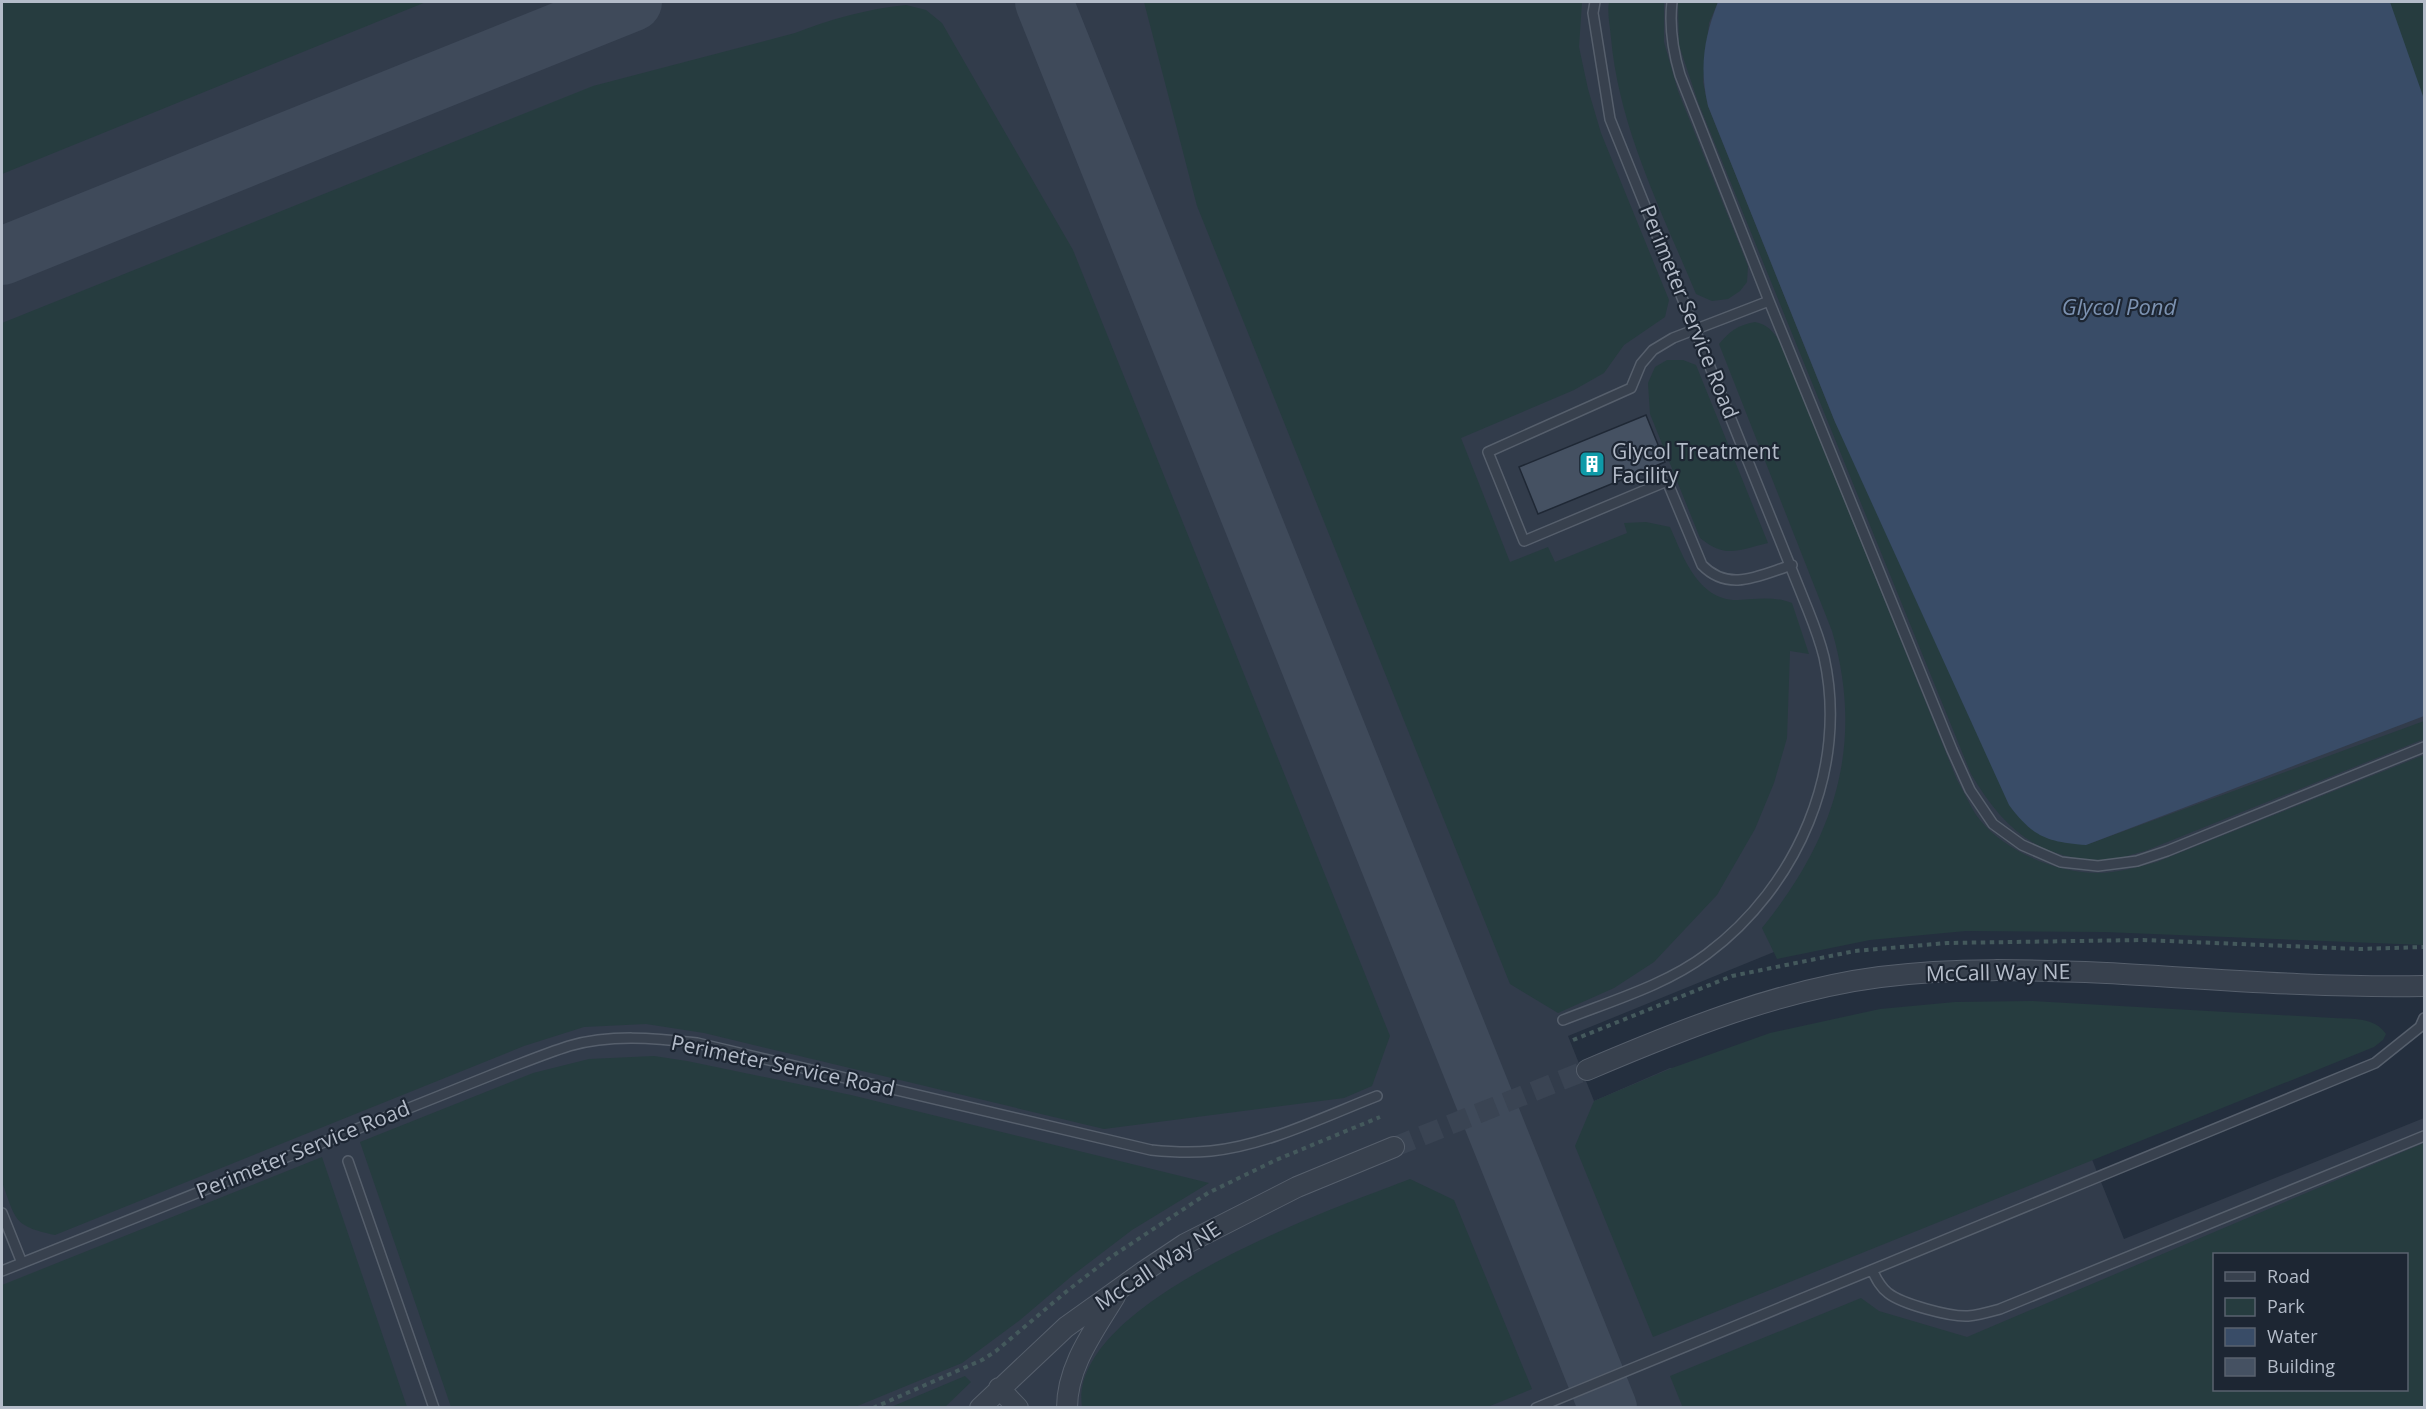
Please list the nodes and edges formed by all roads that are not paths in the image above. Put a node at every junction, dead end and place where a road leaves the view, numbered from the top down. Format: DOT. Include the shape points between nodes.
graph roads {
  1 [pos="1595,2"];
  2 [pos="1672,2"];
  3 [pos="1768,300"];
  4 [pos="1696,329"];
  5 [pos="1791,565"];
  6 [pos="2424,747"];
  7 [pos="2424,986"];
  8 [pos="2424,1018"];
  9 [pos="1563,1020"];
  10 [pos="1587,1070"];
  11 [pos="1377,1096"];
  12 [pos="2424,1136"];
  13 [pos="1394,1147"];
  14 [pos="348,1161"];
  15 [pos="2,1213"];
  16 [pos="22,1263"];
  17 [pos="1872,1269"];
  18 [pos="2,1271"];
  19 [pos="1118,1291"];
  20 [pos="999,1388"];
  21 [pos="434,1407"];
  22 [pos="980,1407"];
  23 [pos="1018,1407"];
  24 [pos="1067,1407"];
  25 [pos="1536,1407"];
  1 -- 4 [label="lane, Perimeter Service Road" via="1593,13 1610,119"];
  2 -- 3 [label="lane" via="1671,32 1680,75"];
  3 -- 4 [label="lane"];
  3 -- 6 [label="lane" via="1970,790 1993,824 2022,845 2061,862 2098,866 2137,861"];
  4 -- 5 [label="lane, Perimeter Service Road"];
  4 -- 5 [label="lane" via="1653,350 1641,364 1631,388 1488,452 1519,530 1524,541 1667,481 1702,565 1711,574 1734,581"];
  5 -- 9 [label="lane, Perimeter Service Road" via="1824,657 1830,721 1820,791 1795,854 1758,908 1706,955 1677,972"];
  7 -- 10 [label="street, McCall Way NE" via="2041,970 1962,970 1880,977 1818,988 1742,1010"];
  8 -- 17 [label="lane" via="2420,1027 2375,1063"];
  11 -- 16 [label="lane, Perimeter Service Road" via="1238,1146 1184,1152 1151,1150 697,1043 644,1038 593,1041 504,1070"];
  12 -- 17 [label="lane" via="1984,1314 1952,1315 1902,1300 1888,1293"];
  13 -- 19 [label="street, McCall Way NE" via="1246,1212 1185,1244"];
  14 -- 21 [label="lane"];
  15 -- 16 [label="lane"];
  16 -- 18 [label="lane, Perimeter Service Road"];
  17 -- 25 [label="lane"];
  19 -- 20 [label="street, McCall Way NE" via="1066,1328"];
  19 -- 24 [label="street" via="1074,1367"];
  20 -- 22 [label="street, McCall Way NE"];
  20 -- 23 [label="street"];
}
